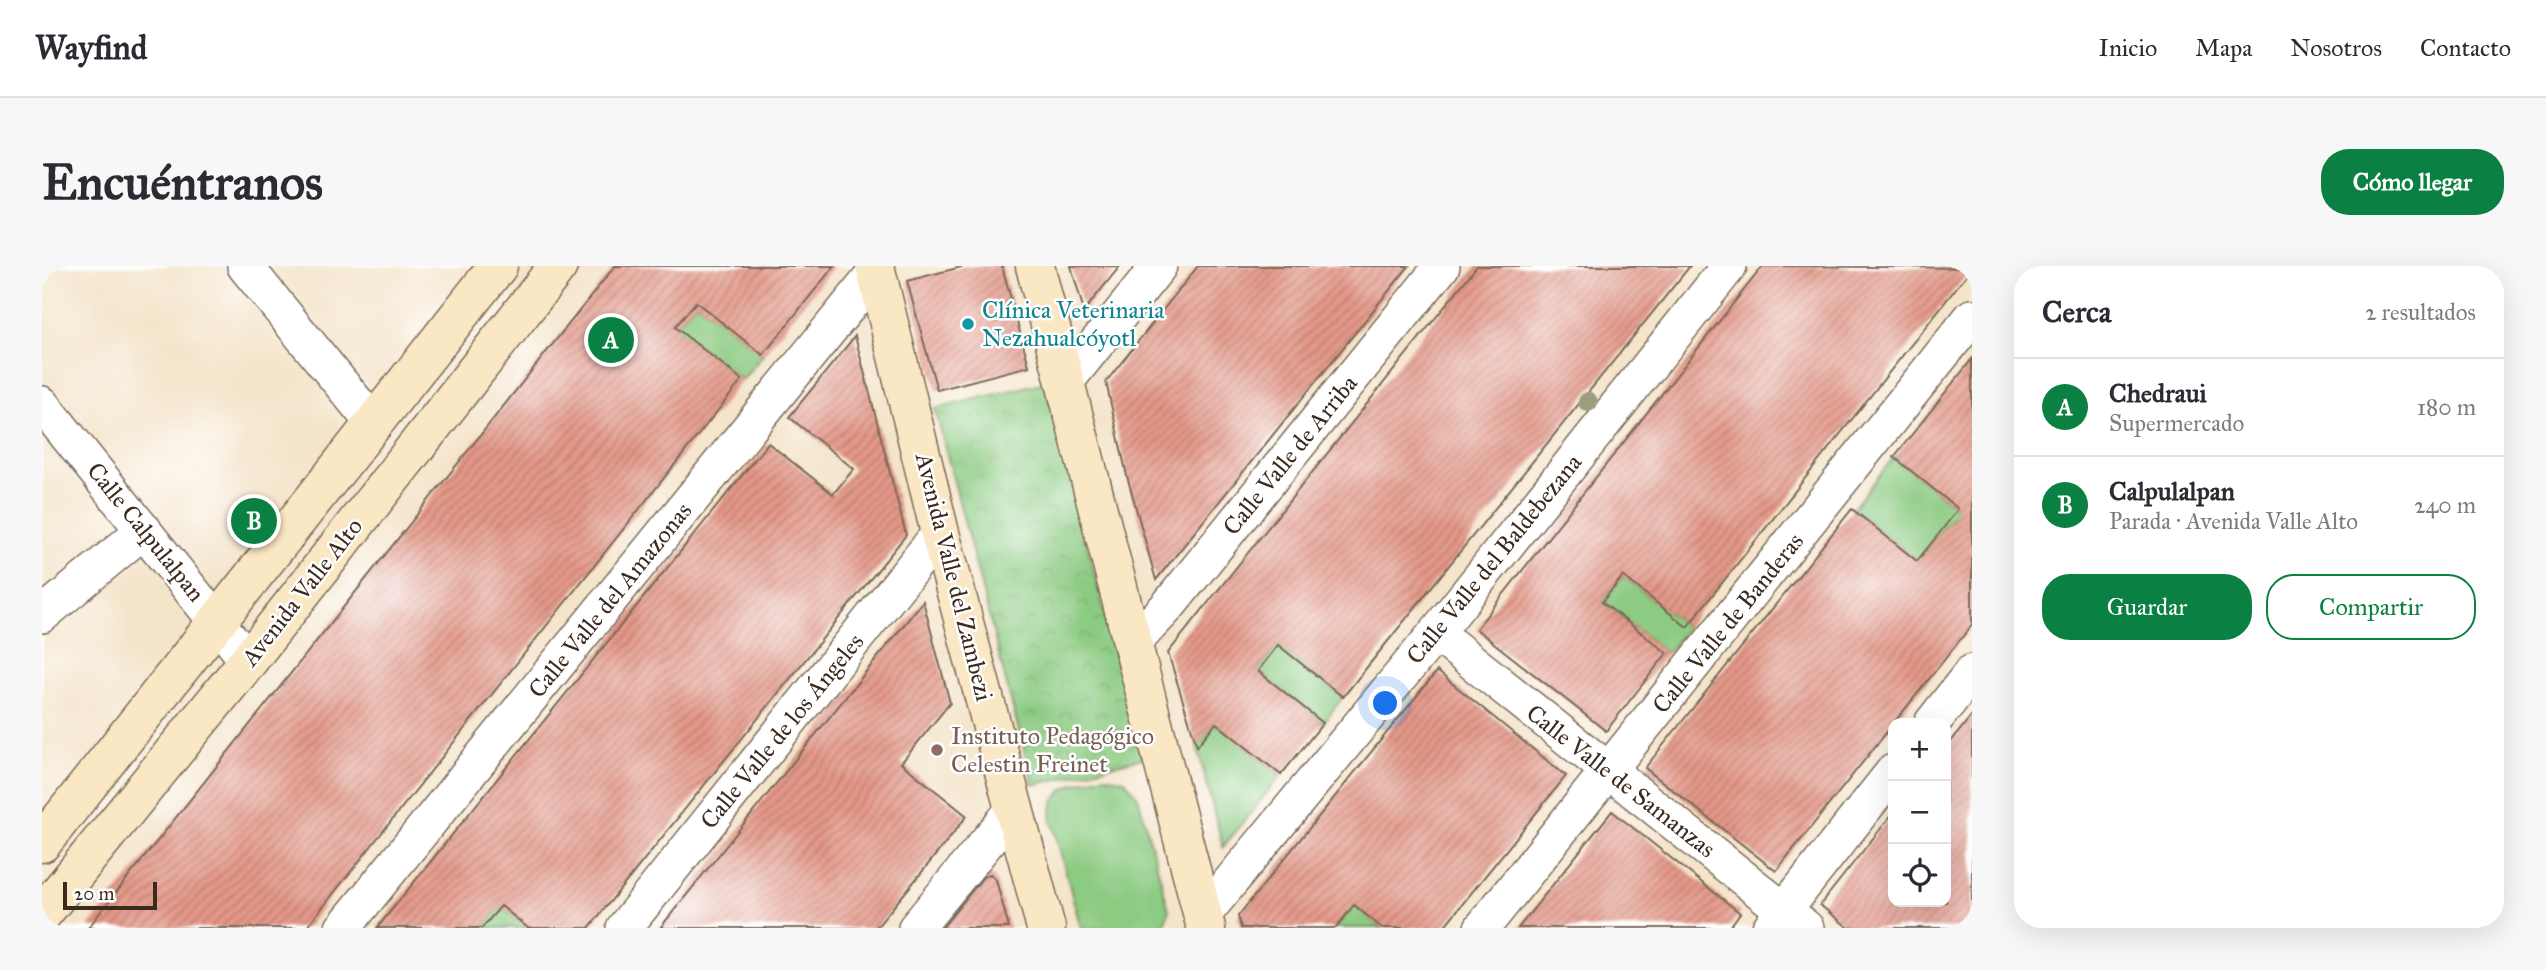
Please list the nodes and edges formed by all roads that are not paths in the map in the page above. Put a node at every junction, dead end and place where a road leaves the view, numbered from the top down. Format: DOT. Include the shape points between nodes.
graph roads {
  1 [pos="245,266"];
  2 [pos="558,266"];
  3 [pos="1035,266"];
  4 [pos="1159,266"];
  5 [pos="1443,266"];
  6 [pos="1729,266"];
  7 [pos="492,269"];
  8 [pos="876,269"];
  9 [pos="1972,317"];
  10 [pos="1067,380"];
  11 [pos="42,404"];
  12 [pos="374,424"];
  13 [pos="144,530"];
  14 [pos="940,533"];
  15 [pos="42,615"];
  16 [pos="218,622"];
  17 [pos="1436,633"];
  18 [pos="1134,642"];
  19 [pos="248,661"];
  20 [pos="1972,672"];
  21 [pos="1936,718"];
  22 [pos="1608,772"];
  23 [pos="1888,779"];
  24 [pos="1015,808"];
  25 [pos="42,843"];
  26 [pos="42,914"];
  27 [pos="1205,921"];
  28 [pos="1787,922"];
  29 [pos="343,928"];
  30 [pos="624,928"];
  31 [pos="916,928"];
  32 [pos="1046,928"];
  33 [pos="1482,928"];
  1 -- 12 [label="street"];
  2 -- 19 [label="street, Avenida Valle Alto"];
  3 -- 10 [label="street"];
  4 -- 10 [label="street"];
  5 -- 18 [label="street, Calle Valle de Arriba"];
  6 -- 17 [label="street, Calle Valle del Baldebezana"];
  7 -- 12 [label="street, Avenida Valle Alto"];
  8 -- 14 [label="street, Avenida Valle del Zambezi"];
  8 -- 29 [label="street, Calle Valle del Amazonas"];
  9 -- 22 [label="street, Calle Valle de Banderas"];
  10 -- 18 [label="street"];
  11 -- 13 [label="street, Calle Calpulalpan"];
  12 -- 16 [label="street, Avenida Valle Alto"];
  13 -- 15 [label="street"];
  13 -- 16 [label="street, Calle Calpulalpan"];
  14 -- 24 [label="street, Avenida Valle del Zambezi"];
  14 -- 30 [label="street, Calle Valle de los Ángeles"];
  16 -- 19 [label="street, Calle Calpulalpan"];
  16 -- 25 [label="street, Avenida Valle Alto"];
  17 -- 22 [label="street, Calle Valle de Samanzas"];
  17 -- 27 [label="street, Calle Valle del Baldebezana"];
  18 -- 27 [label="street"];
  19 -- 26 [label="street, Avenida Valle Alto"];
  20 -- 21 [label="street"];
  22 -- 28 [label="street, Calle Valle de Samanzas"];
  22 -- 33 [label="street, Calle Valle de Banderas"];
  23 -- 28 [label="street"];
  24 -- 31 [label="street"];
  24 -- 32 [label="street, Avenida Valle del Zambezi"];
}
